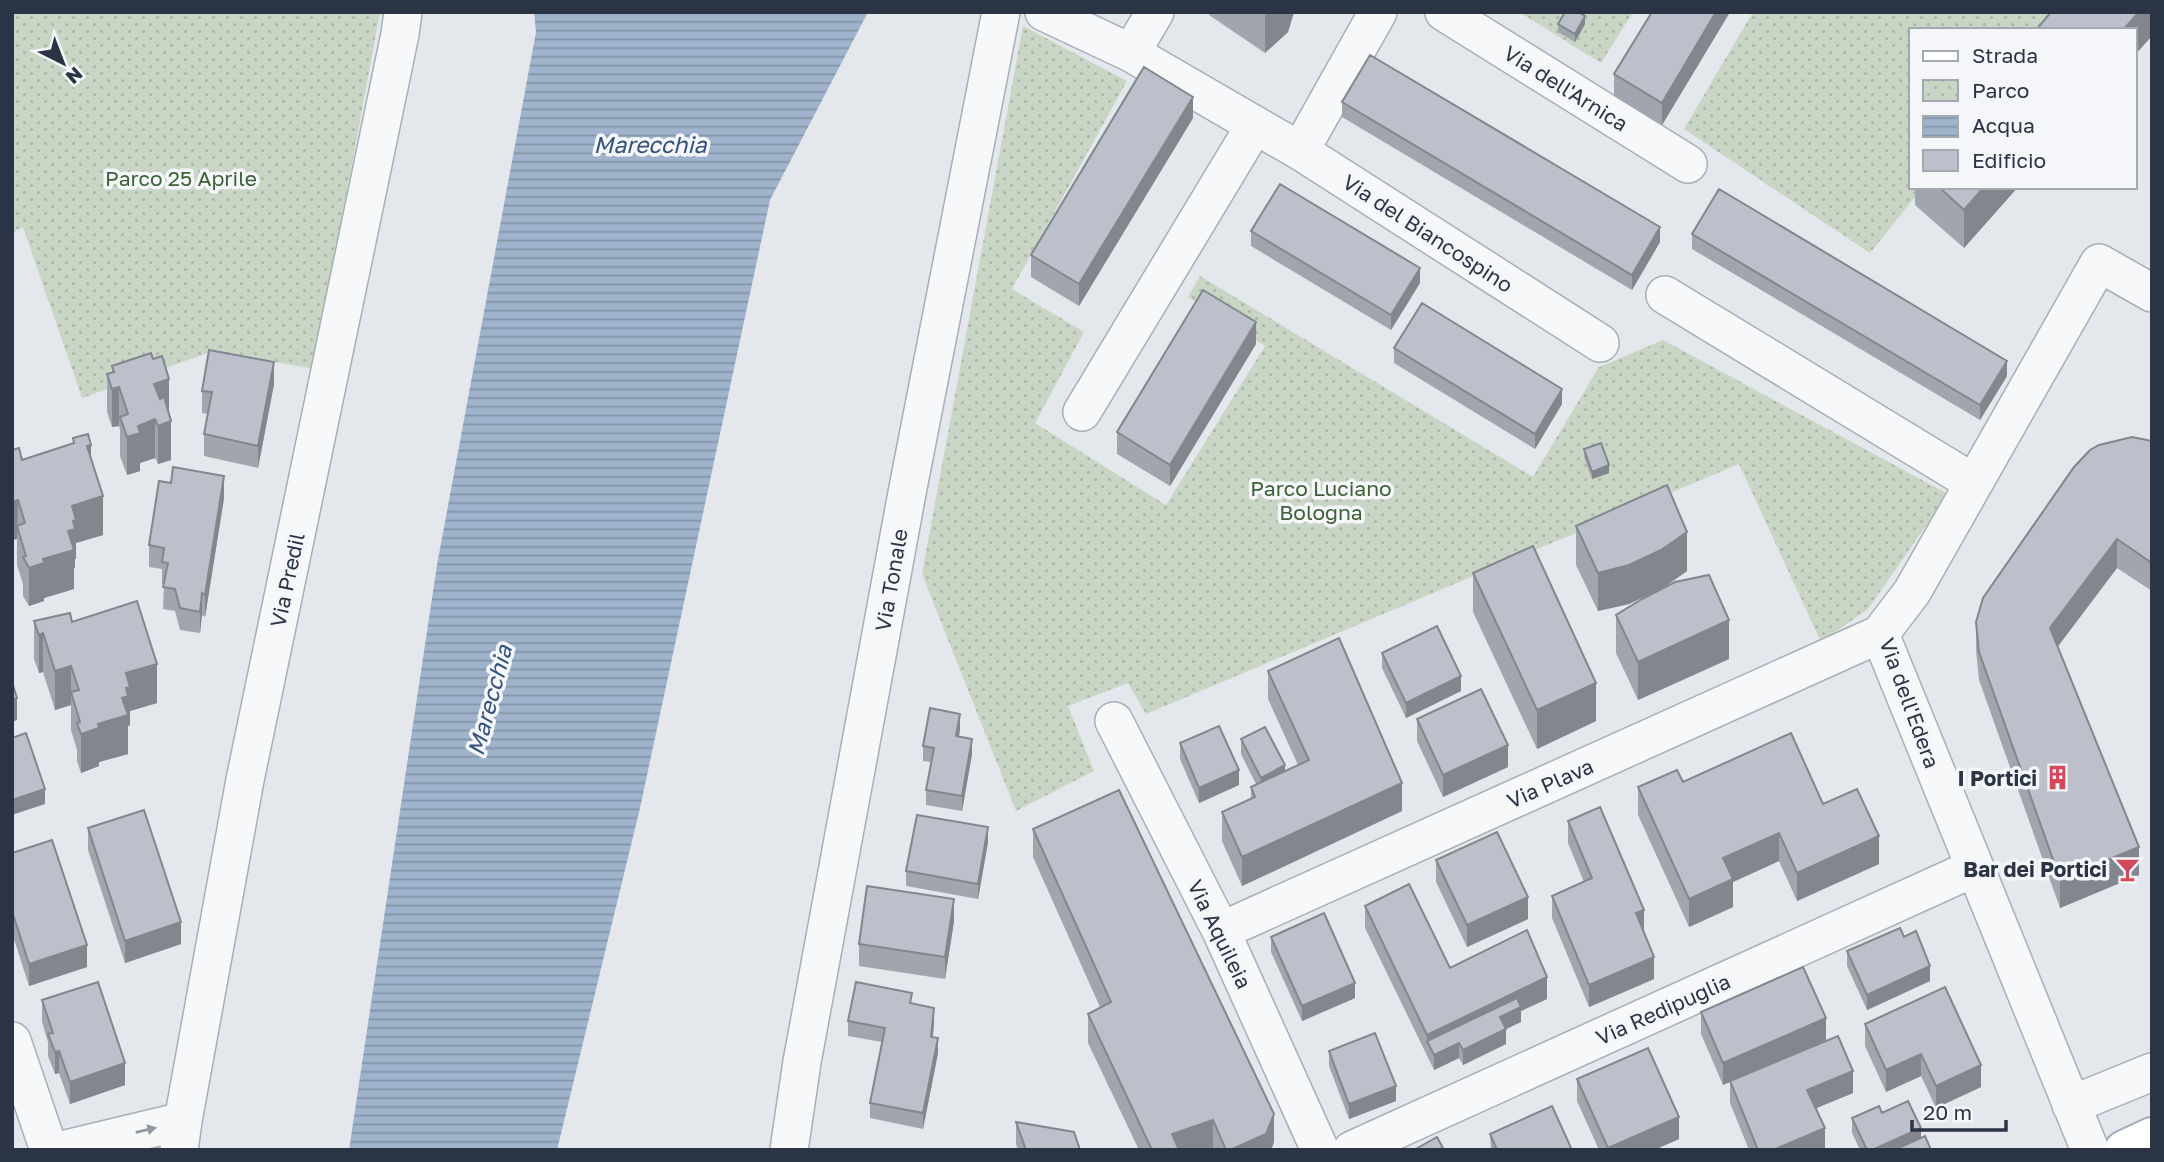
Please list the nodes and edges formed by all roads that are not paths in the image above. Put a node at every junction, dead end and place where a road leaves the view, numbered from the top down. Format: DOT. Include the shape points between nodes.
graph roads {
  1 [pos="403,12"];
  2 [pos="1001,12"];
  3 [pos="1044,12"];
  4 [pos="1155,12"];
  5 [pos="1378,12"];
  6 [pos="1444,12"];
  7 [pos="1131,53"];
  8 [pos="1255,125"];
  9 [pos="1300,151"];
  10 [pos="1688,164"];
  11 [pos="2152,293"];
  12 [pos="1665,295"];
  13 [pos="1600,344"];
  14 [pos="1082,412"];
  15 [pos="1974,483"];
  16 [pos="1880,634"];
  17 [pos="1114,721"];
  18 [pos="1974,868"];
  19 [pos="1221,932"];
  20 [pos="12,1041"];
  21 [pos="2152,1072"];
  22 [pos="2071,1105"];
  23 [pos="181,1135"];
  24 [pos="2152,1137"];
  25 [pos="49,1150"];
  26 [pos="62,1150"];
  27 [pos="789,1150"];
  28 [pos="1320,1150"];
  29 [pos="1352,1150"];
  30 [pos="2090,1150"];
  31 [pos="2124,1150"];
  1 -- 23 [label="street, Via Predil" via="245,780"];
  2 -- 27 [label="street, Via Tonale" via="904,506"];
  3 -- 7 [label="street, Via del Biancospino"];
  4 -- 7 [label="street"];
  5 -- 9 [label="street"];
  6 -- 10 [label="street, Via dell'Arnica"];
  7 -- 8 [label="street, Via del Biancospino"];
  8 -- 9 [label="street, Via del Biancospino"];
  8 -- 14 [label="street"];
  9 -- 13 [label="street, Via del Biancospino"];
  11 -- 15 [label="street, Via dell'Edera" via="2099,263"];
  12 -- 15 [label="street"];
  15 -- 16 [label="street, Via dell'Edera" via="1912,592"];
  16 -- 18 [label="street, Via dell'Edera"];
  16 -- 19 [label="street, Via Plava"];
  17 -- 19 [label="street, Via Aquileia"];
  18 -- 22 [label="street, Via dell'Edera"];
  18 -- 29 [label="street, Via Redipuglia"];
  19 -- 28 [label="street, Via Aquileia"];
  20 -- 25 [label="street"];
  21 -- 22 [label="street"];
  22 -- 30 [label="street, Via dell'Edera"];
  26 -- 23 [label="street, one-way"];
  24 -- 31 [label="main road"];
}
